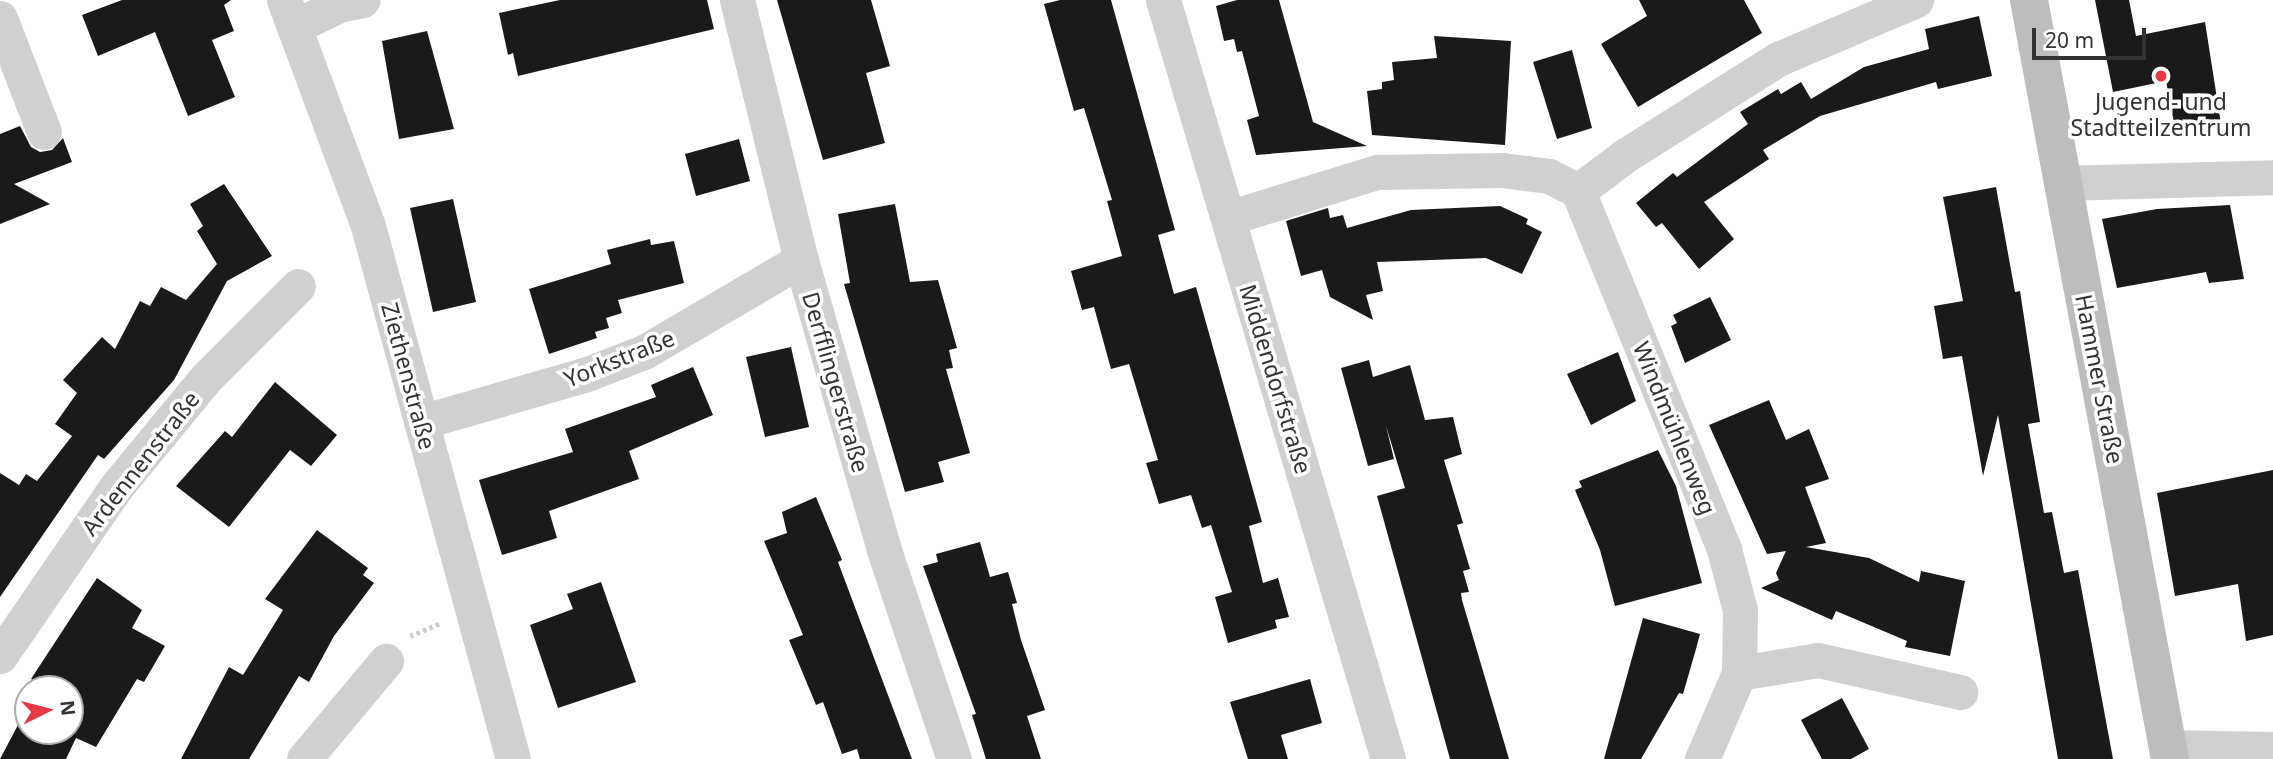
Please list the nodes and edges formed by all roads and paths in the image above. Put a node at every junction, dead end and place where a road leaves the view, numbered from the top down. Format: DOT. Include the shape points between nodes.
graph roads {
  1 [pos="737,0"];
  2 [pos="1163,0"];
  3 [pos="1916,0"];
  4 [pos="2029,0"];
  5 [pos="347,2"];
  6 [pos="289,14"];
  7 [pos="0,18"];
  8 [pos="44,132"];
  9 [pos="2273,177"];
  10 [pos="2063,183"];
  11 [pos="1578,191"];
  12 [pos="1228,218"];
  13 [pos="801,260"];
  14 [pos="298,286"];
  15 [pos="421,422"];
  16 [pos="445,622"];
  17 [pos="397,649"];
  18 [pos="0,656"];
  19 [pos="1739,673"];
  20 [pos="1960,692"];
  21 [pos="2273,749"];
  22 [pos="2169,753"];
  23 [pos="304,759"];
  24 [pos="513,759"];
  25 [pos="954,759"];
  26 [pos="1388,759"];
  27 [pos="1702,759"];
  1 -- 13 [label="street, Derfflingerstraße"];
  2 -- 12 [label="street, Middendorfstraße"];
  3 -- 11 [label="street" via="1778,59"];
  4 -- 10 [label="main road, Hammer Straße"];
  5 -- 6 [label="street"];
  6 -- 15 [label="street, Ziethenstraße" via="368,226"];
  7 -- 8 [label="street"];
  9 -- 10 [label="street"];
  10 -- 22 [label="main road, Hammer Straße"];
  11 -- 12 [label="street" via="1549,176 1502,170 1377,172"];
  11 -- 19 [label="street, Windmühlenweg" via="1724,549 1740,610"];
  12 -- 26 [label="street, Middendorfstraße"];
  13 -- 15 [label="street, Yorkstraße" via="644,352 587,374"];
  13 -- 25 [label="street, Derfflingerstraße" via="884,550"];
  14 -- 18 [label="street, Ardennenstraße" via="206,378 117,486"];
  15 -- 24 [label="street, Ziethenstraße"];
  16 -- 17 [label="path"];
  17 -- 23 [label="street"];
  19 -- 20 [label="street" via="1818,660"];
  19 -- 27 [label="street, Windmühlenweg"];
  21 -- 22 [label="street"];
}
